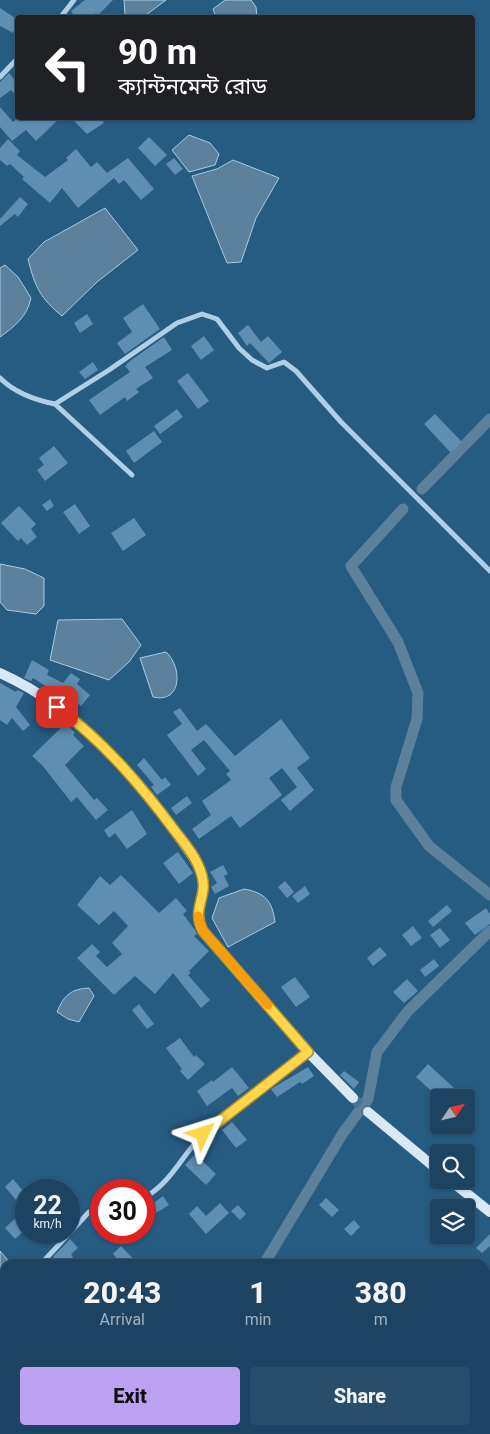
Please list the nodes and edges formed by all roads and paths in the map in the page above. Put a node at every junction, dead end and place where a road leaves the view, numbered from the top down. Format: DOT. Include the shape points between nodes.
graph roads {
  1 [pos="74,0"];
  2 [pos="62,15"];
  3 [pos="15,61"];
  4 [pos="0,77"];
  5 [pos="0,378"];
  6 [pos="55,404"];
  7 [pos="132,475"];
  8 [pos="490,571"];
  9 [pos="0,673"];
  10 [pos="308,1052"];
  11 [pos="353,1098"];
  12 [pos="368,1112"];
  13 [pos="430,1164"];
  14 [pos="461,1189"];
  15 [pos="155,1192"];
  16 [pos="90,1211"];
  17 [pos="490,1212"];
  18 [pos="46,1259"];
  1 -- 2 [label="street"];
  3 -- 4 [label="street"];
  5 -- 6 [label="street" via="34,400"];
  6 -- 7 [label="street"];
  6 -- 8 [label="street" via="177,323 202,314 209,316 217,320 252,360 267,368 284,362 296,371 341,422"];
  9 -- 10 [label="main road" via="44,698 82,726 131,775 196,860 203,876 198,921 203,931"];
  10 -- 11 [label="main road"];
  10 -- 15 [label="street" via="203,1134 170,1178"];
  12 -- 13 [label="main road"];
  14 -- 17 [label="main road"];
  16 -- 18 [label="street"];
}
